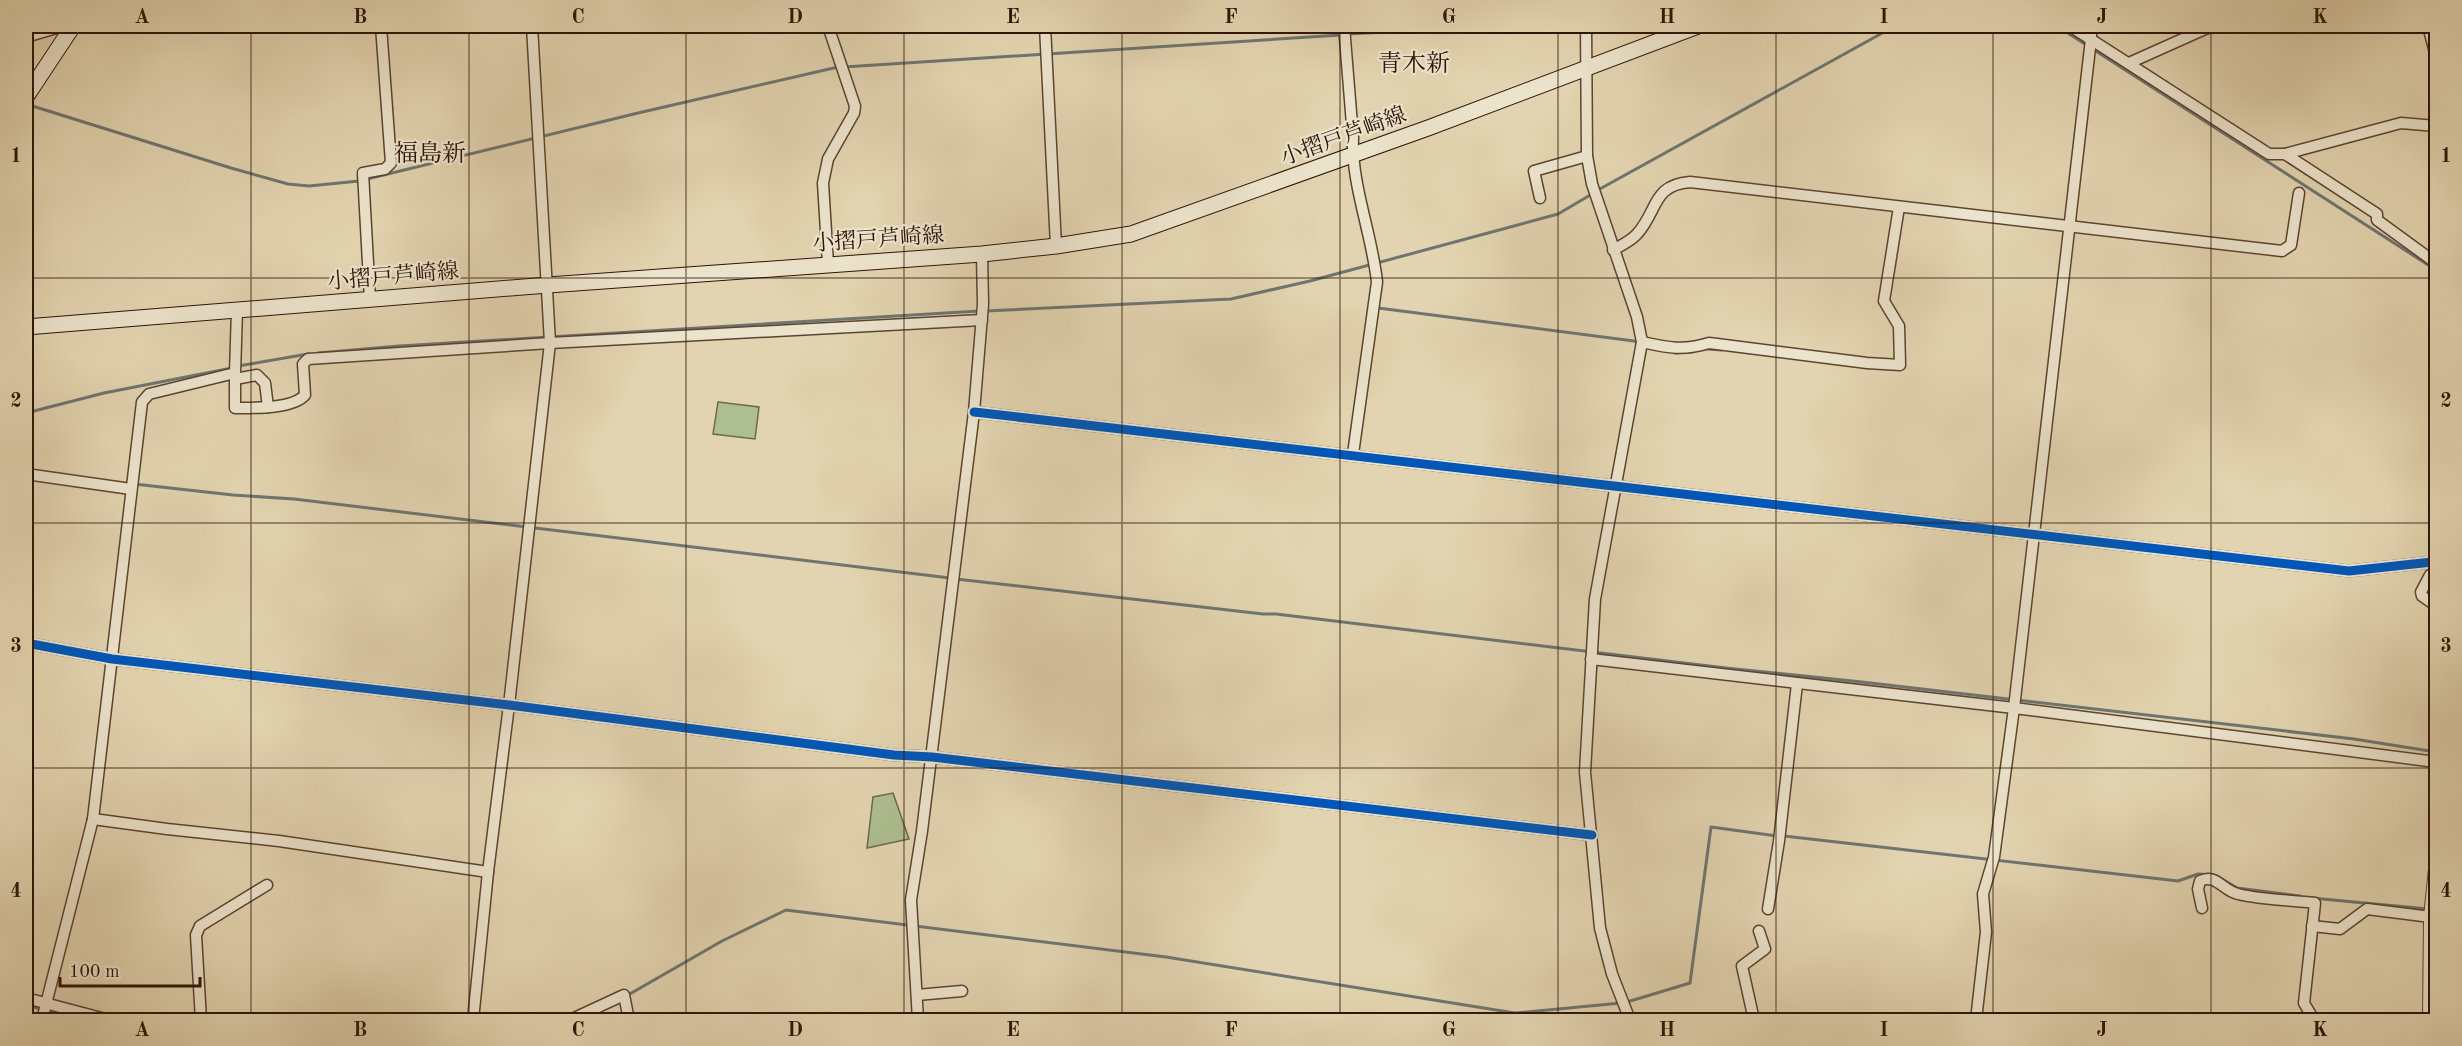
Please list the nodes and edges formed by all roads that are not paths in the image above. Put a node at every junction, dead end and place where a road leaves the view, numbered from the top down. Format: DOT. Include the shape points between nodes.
graph roads {
  1 [pos="63,26"];
  2 [pos="73,26"];
  3 [pos="381,26"];
  4 [pos="532,26"];
  5 [pos="828,26"];
  6 [pos="1045,26"];
  7 [pos="1344,26"];
  8 [pos="1586,26"];
  9 [pos="1698,26"];
  10 [pos="2070,26"];
  11 [pos="2091,26"];
  12 [pos="2219,26"];
  13 [pos="2428,26"];
  14 [pos="26,37"];
  15 [pos="2091,39"];
  16 [pos="2436,56"];
  17 [pos="2129,63"];
  18 [pos="1586,68"];
  19 [pos="26,97"];
  20 [pos="2436,126"];
  21 [pos="2285,154"];
  22 [pos="1352,155"];
  23 [pos="1587,156"];
  24 [pos="2299,193"];
  25 [pos="1540,198"];
  26 [pos="1899,207"];
  27 [pos="2071,228"];
  28 [pos="1056,246"];
  29 [pos="1613,250"];
  30 [pos="982,254"];
  31 [pos="2436,263"];
  32 [pos="828,264"];
  33 [pos="548,285"];
  34 [pos="370,299"];
  35 [pos="237,310"];
  36 [pos="982,320"];
  37 [pos="26,327"];
  38 [pos="1642,342"];
  39 [pos="550,343"];
  40 [pos="235,376"];
  41 [pos="268,407"];
  42 [pos="974,411"];
  43 [pos="1353,454"];
  44 [pos="26,474"];
  45 [pos="1616,486"];
  46 [pos="131,489"];
  47 [pos="2034,535"];
  48 [pos="2436,560"];
  49 [pos="2436,573"];
  50 [pos="2436,605"];
  51 [pos="2436,626"];
  52 [pos="26,643"];
  53 [pos="112,659"];
  54 [pos="1591,659"];
  55 [pos="1797,684"];
  56 [pos="509,705"];
  57 [pos="2014,708"];
  58 [pos="932,757"];
  59 [pos="2436,762"];
  60 [pos="93,819"];
  61 [pos="1592,835"];
  62 [pos="2436,869"];
  63 [pos="488,872"];
  64 [pos="267,885"];
  65 [pos="2202,908"];
  66 [pos="1768,909"];
  67 [pos="2431,917"];
  68 [pos="2312,926"];
  69 [pos="1759,931"];
  70 [pos="962,991"];
  71 [pos="916,995"];
  72 [pos="26,998"];
  73 [pos="45,1004"];
  74 [pos="42,1020"];
  75 [pos="109,1020"];
  76 [pos="201,1020"];
  77 [pos="473,1020"];
  78 [pos="570,1020"];
  79 [pos="629,1020"];
  80 [pos="918,1020"];
  81 [pos="1630,1020"];
  82 [pos="1754,1020"];
  83 [pos="1976,1020"];
  84 [pos="2314,1020"];
  85 [pos="2430,1020"];
  1 -- 14 [label="street"];
  2 -- 19 [label="main road"];
  3 -- 34 [label="street" via="391,163 385,169 363,173"];
  4 -- 33 [label="street"];
  5 -- 32 [label="street" via="855,106 828,159 823,183"];
  6 -- 28 [label="street"];
  7 -- 22 [label="street"];
  8 -- 18 [label="street"];
  9 -- 18 [label="main road, 小摺戸芦崎線"];
  10 -- 15 [label="street"];
  11 -- 15 [label="street"];
  12 -- 17 [label="street"];
  13 -- 16 [label="street"];
  15 -- 17 [label="street"];
  15 -- 27 [label="street"];
  17 -- 21 [label="street" via="2269,154"];
  18 -- 22 [label="main road, 小摺戸芦崎線"];
  18 -- 23 [label="street"];
  20 -- 21 [label="street" via="2401,123"];
  21 -- 31 [label="street" via="2377,214 2377,220"];
  22 -- 28 [label="main road, 小摺戸芦崎線" via="1131,234"];
  22 -- 43 [label="street" via="1377,282"];
  23 -- 25 [label="street" via="1534,171"];
  23 -- 29 [label="street" via="1597,205"];
  24 -- 27 [label="street" via="2291,245 2282,251"];
  26 -- 27 [label="street"];
  26 -- 29 [label="street" via="1674,183 1663,192 1636,235"];
  26 -- 38 [label="street" via="1884,301 1899,326 1900,365 1709,343 1674,349"];
  27 -- 47 [label="street"];
  28 -- 30 [label="main road, 小摺戸芦崎線"];
  29 -- 38 [label="street"];
  30 -- 32 [label="main road, 小摺戸芦崎線"];
  30 -- 36 [label="street"];
  32 -- 33 [label="main road, 小摺戸芦崎線"];
  33 -- 34 [label="main road, 小摺戸芦崎線"];
  33 -- 39 [label="street"];
  34 -- 35 [label="main road, 小摺戸芦崎線"];
  35 -- 37 [label="main road, 小摺戸芦崎線"];
  35 -- 40 [label="street"];
  36 -- 39 [label="street"];
  36 -- 42 [label="street"];
  38 -- 45 [label="street"];
  39 -- 41 [label="street" via="308,359 303,364 306,395 301,400"];
  39 -- 56 [label="street"];
  40 -- 41 [label="street" via="257,375 265,383"];
  40 -- 41 [label="street" via="235,408"];
  40 -- 46 [label="street" via="149,394 142,402"];
  42 -- 43 [label="street"];
  42 -- 58 [label="street"];
  43 -- 45 [label="street"];
  44 -- 46 [label="street"];
  45 -- 47 [label="street"];
  45 -- 54 [label="street" via="1595,599"];
  46 -- 53 [label="street"];
  47 -- 48 [label="street" via="2349,571"];
  47 -- 57 [label="street"];
  49 -- 50 [label="street" via="2430,575 2421,592"];
  50 -- 51 [label="street"];
  52 -- 53 [label="street"];
  53 -- 56 [label="street"];
  53 -- 60 [label="street"];
  54 -- 55 [label="street"];
  54 -- 61 [label="street" via="1585,772"];
  55 -- 57 [label="street"];
  55 -- 66 [label="street"];
  56 -- 58 [label="street"];
  56 -- 63 [label="street"];
  57 -- 59 [label="street"];
  57 -- 83 [label="street" via="1994,857 1983,894 1986,932"];
  58 -- 61 [label="street"];
  58 -- 71 [label="street" via="911,900"];
  60 -- 63 [label="street"];
  60 -- 73 [label="street"];
  61 -- 81 [label="street" via="1600,928"];
  62 -- 67 [label="street"];
  63 -- 77 [label="street"];
  64 -- 76 [label="street" via="200,926 195,935"];
  65 -- 68 [label="street" via="2200,881 2214,879 2236,894 2314,903"];
  67 -- 68 [label="street" via="2367,909 2340,929"];
  67 -- 85 [label="street"];
  68 -- 84 [label="street" via="2304,1003"];
  69 -- 82 [label="street" via="1765,949 1742,966"];
  70 -- 71 [label="street"];
  71 -- 80 [label="street"];
  72 -- 73 [label="street"];
  73 -- 74 [label="street"];
  73 -- 75 [label="street"];
  78 -- 79 [label="street" via="624,995"];
}
